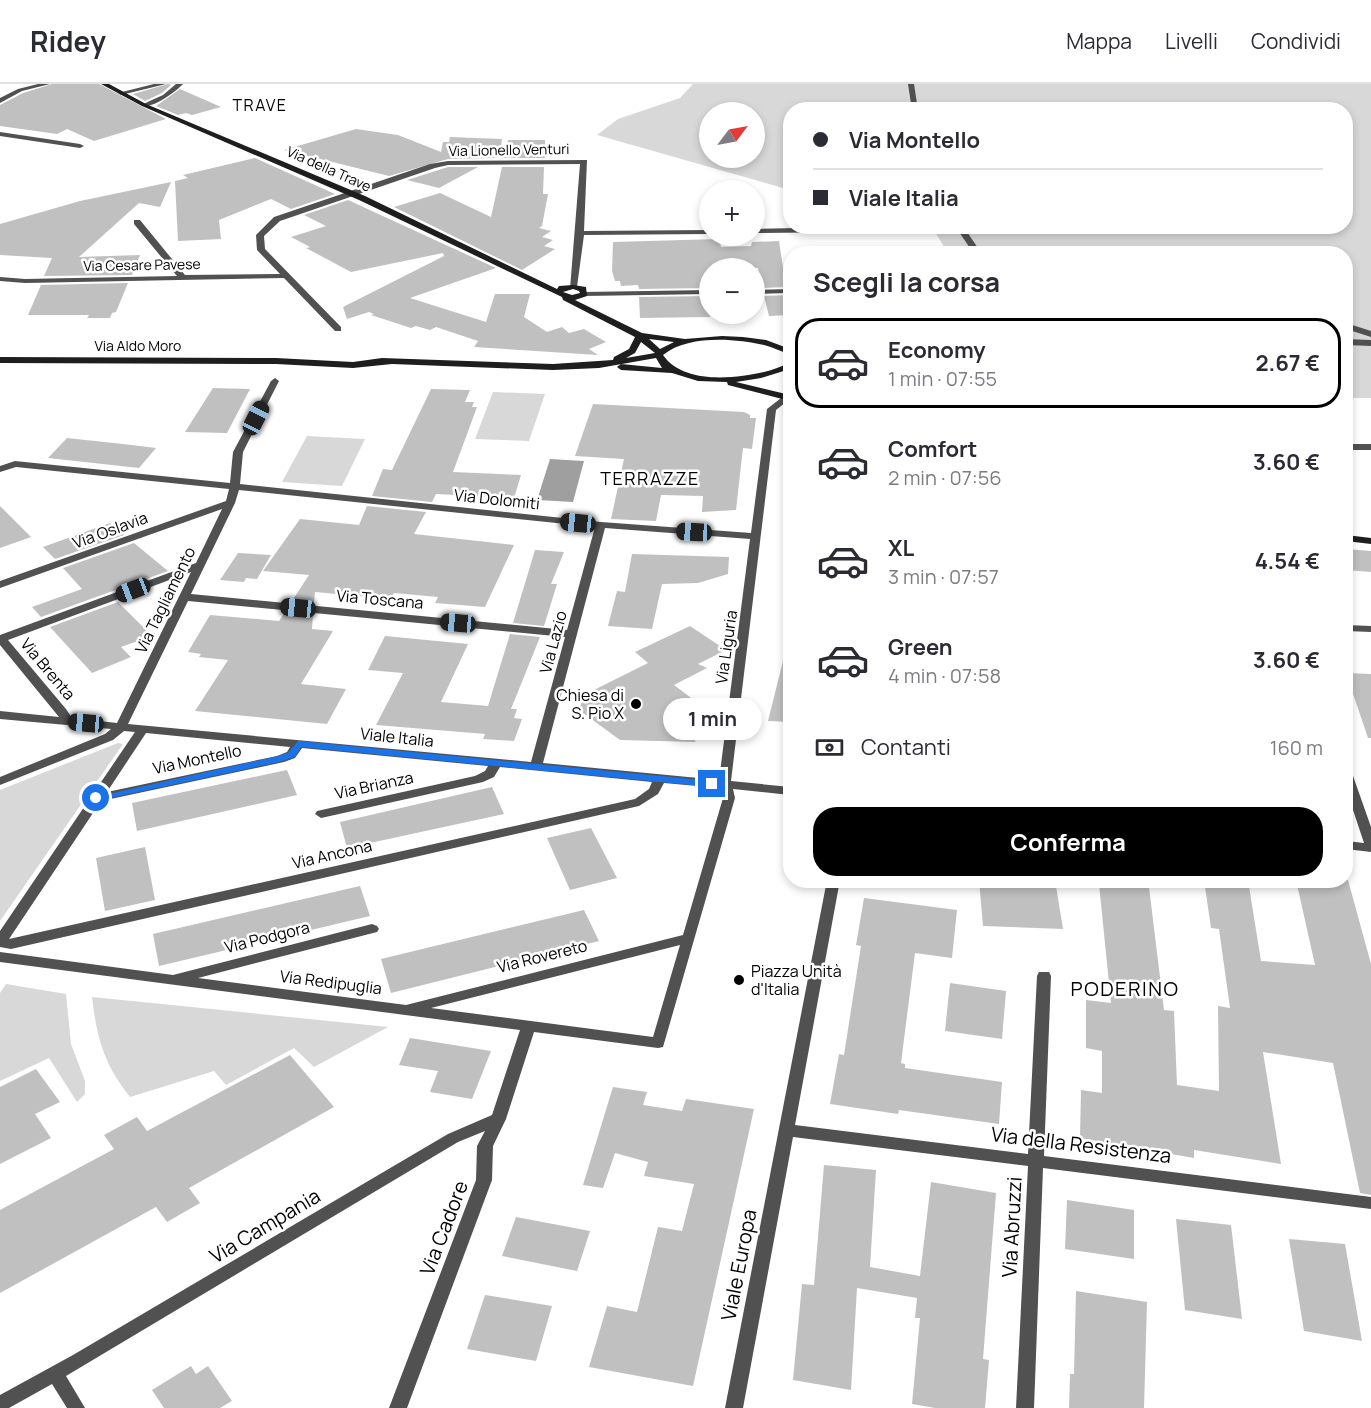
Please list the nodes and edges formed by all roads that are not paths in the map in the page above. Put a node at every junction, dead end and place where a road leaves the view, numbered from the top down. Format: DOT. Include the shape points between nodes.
graph roads {
  1 [pos="47,84"];
  2 [pos="104,84"];
  3 [pos="163,84"];
  4 [pos="180,84"];
  5 [pos="911,84"];
  6 [pos="121,93"];
  7 [pos="0,101"];
  8 [pos="914,102"];
  9 [pos="144,105"];
  10 [pos="0,134"];
  11 [pos="80,146"];
  12 [pos="350,193"];
  13 [pos="137,222"];
  14 [pos="765,231"];
  15 [pos="783,231"];
  16 [pos="699,232"];
  17 [pos="580,233"];
  18 [pos="286,276"];
  19 [pos="183,278"];
  20 [pos="0,279"];
  21 [pos="542,284"];
  22 [pos="570,287"];
  23 [pos="783,291"];
  24 [pos="699,292"];
  25 [pos="765,292"];
  26 [pos="562,295"];
  27 [pos="583,295"];
  28 [pos="592,310"];
  29 [pos="1353,328"];
  30 [pos="338,329"];
  31 [pos="1371,334"];
  32 [pos="640,336"];
  33 [pos="692,341"];
  34 [pos="1353,342"];
  35 [pos="1371,343"];
  36 [pos="783,348"];
  37 [pos="659,354"];
  38 [pos="0,360"];
  39 [pos="599,365"];
  40 [pos="783,370"];
  41 [pos="672,371"];
  42 [pos="780,372"];
  43 [pos="715,379"];
  44 [pos="275,381"];
  45 [pos="783,390"];
  46 [pos="783,396"];
  47 [pos="783,402"];
  48 [pos="1353,447"];
  49 [pos="1371,447"];
  50 [pos="0,469"];
  51 [pos="235,486"];
  52 [pos="230,503"];
  53 [pos="601,525"];
  54 [pos="758,536"];
  55 [pos="1353,539"];
  56 [pos="1371,540"];
  57 [pos="200,565"];
  58 [pos="0,585"];
  59 [pos="184,597"];
  60 [pos="1353,628"];
  61 [pos="1371,629"];
  62 [pos="572,634"];
  63 [pos="0,639"];
  64 [pos="0,715"];
  65 [pos="68,722"];
  66 [pos="121,727"];
  67 [pos="143,729"];
  68 [pos="298,744"];
  69 [pos="496,763"];
  70 [pos="536,767"];
  71 [pos="659,779"];
  72 [pos="0,781"];
  73 [pos="726,785"];
  74 [pos="783,790"];
  75 [pos="1353,793"];
  76 [pos="96,798"];
  77 [pos="321,814"];
  78 [pos="1353,845"];
  79 [pos="1371,846"];
  80 [pos="832,888"];
  81 [pos="372,929"];
  82 [pos="689,938"];
  83 [pos="0,942"];
  84 [pos="0,957"];
  85 [pos="1044,976"];
  86 [pos="171,980"];
  87 [pos="404,1010"];
  88 [pos="529,1026"];
  89 [pos="658,1043"];
  90 [pos="498,1119"];
  91 [pos="787,1130"];
  92 [pos="1036,1161"];
  93 [pos="1371,1203"];
  94 [pos="55,1373"];
  95 [pos="0,1404"];
  96 [pos="76,1408"];
  97 [pos="398,1408"];
  98 [pos="734,1408"];
  99 [pos="1025,1408"];
  1 -- 7 [label="street" via="20,90"];
  2 -- 6 [label="main road, Via della Trave"];
  3 -- 6 [label="street"];
  4 -- 9 [label="street"];
  5 -- 8 [label="street"];
  6 -- 9 [label="main road, Via della Trave"];
  9 -- 12 [label="main road, Via della Trave"];
  10 -- 11 [label="street"];
  12 -- 17 [label="street, Via Lionello Venturi" via="448,163 584,162"];
  12 -- 18 [label="street" via="294,212 265,228 258,241 261,250"];
  12 -- 21 [label="main road, Via della Trave"];
  13 -- 19 [label="street"];
  14 -- 15 [label="street"];
  16 -- 17 [label="street"];
  17 -- 22 [label="street, Via Lionello Venturi"];
  18 -- 19 [label="street, Via Cesare Pavese"];
  18 -- 30 [label="street"];
  19 -- 20 [label="street, Via Cesare Pavese"];
  21 -- 22 [label="main road, Via della Trave"];
  21 -- 26 [label="main road, Via della Trave"];
  22 -- 26 [label="main road"];
  22 -- 27 [label="main road, Via della Trave" via="583,289"];
  23 -- 25 [label="street"];
  24 -- 27 [label="street"];
  26 -- 27 [label="main road"];
  26 -- 28 [label="main road, Via della Trave"];
  27 -- 28 [label="main road, Via della Trave"];
  28 -- 32 [label="main road, Via della Trave"];
  29 -- 31 [label="street"];
  32 -- 33 [label="main road, Via della Trave"];
  32 -- 37 [label="main road, Via della Trave"];
  32 -- 39 [label="main road, Via Aldo Moro" via="632,351"];
  33 -- 36 [label="main road, Via della Trave" via="752,339"];
  33 -- 37 [label="main road, Via della Trave"];
  34 -- 35 [label="street"];
  37 -- 39 [label="main road, Via Aldo Moro"];
  37 -- 41 [label="main road, Via della Trave" via="660,362"];
  38 -- 39 [label="main road, Via Aldo Moro"];
  39 -- 41 [label="main road, Via Aldo Moro"];
  40 -- 42 [label="main road"];
  41 -- 43 [label="main road"];
  42 -- 43 [label="main road"];
  42 -- 45 [label="main road"];
  43 -- 46 [label="main road"];
  44 -- 51 [label="street, Via Tagliamento" via="238,452"];
  47 -- 54 [label="street, Via Liguria" via="772,410"];
  48 -- 49 [label="street"];
  50 -- 51 [label="street" via="15,464"];
  51 -- 52 [label="street, Via Tagliamento"];
  51 -- 53 [label="street, Via Dolomiti"];
  52 -- 57 [label="street, Via Tagliamento"];
  52 -- 58 [label="street, Via Oslavia"];
  53 -- 54 [label="street, Via Dolomiti"];
  53 -- 62 [label="street, Via Lazio"];
  54 -- 73 [label="street, Via Liguria"];
  55 -- 56 [label="main road"];
  57 -- 59 [label="street, Via Tagliamento"];
  57 -- 63 [label="street"];
  59 -- 62 [label="street, Via Toscana"];
  59 -- 66 [label="street, Via Tagliamento"];
  60 -- 61 [label="street"];
  62 -- 70 [label="street, Via Lazio"];
  63 -- 65 [label="street, Via Brenta"];
  64 -- 65 [label="street, Viale Italia"];
  65 -- 66 [label="street, Viale Italia"];
  66 -- 67 [label="street, Viale Italia"];
  66 -- 72 [label="street" via="109,737"];
  67 -- 68 [label="street, Viale Italia"];
  67 -- 76 [label="street"];
  68 -- 69 [label="street, Viale Italia"];
  68 -- 76 [label="street, Via Montello" via="291,755 279,759"];
  69 -- 70 [label="street, Viale Italia"];
  69 -- 77 [label="street, Via Brianza" via="490,774 479,779"];
  70 -- 71 [label="street, Viale Italia"];
  71 -- 73 [label="street, Viale Italia"];
  71 -- 83 [label="street, Via Ancona" via="648,797 603,810 21,942"];
  73 -- 74 [label="street, Viale Italia"];
  73 -- 82 [label="street, Via Liguria" via="729,798"];
  75 -- 79 [label="street"];
  76 -- 83 [label="street"];
  78 -- 79 [label="street"];
  80 -- 91 [label="street"];
  81 -- 86 [label="street, Via Podgora"];
  82 -- 87 [label="street, Via Rovereto"];
  82 -- 89 [label="street, Via Liguria"];
  84 -- 86 [label="street, Via Redipuglia"];
  85 -- 92 [label="street, Via Abruzzi"];
  86 -- 87 [label="street, Via Redipuglia"];
  87 -- 88 [label="street, Via Redipuglia"];
  88 -- 89 [label="street, Via Redipuglia"];
  88 -- 90 [label="street, Via Cadore"];
  90 -- 94 [label="street, Via Campania" via="453,1138"];
  90 -- 97 [label="street, Via Cadore" via="485,1146 484,1180"];
  91 -- 92 [label="street, Via della Resistenza"];
  91 -- 98 [label="street, Viale Europa"];
  92 -- 93 [label="street, Via della Resistenza"];
  92 -- 99 [label="street, Via Abruzzi"];
  94 -- 95 [label="street, Via Campania"];
  94 -- 96 [label="street"];
}
